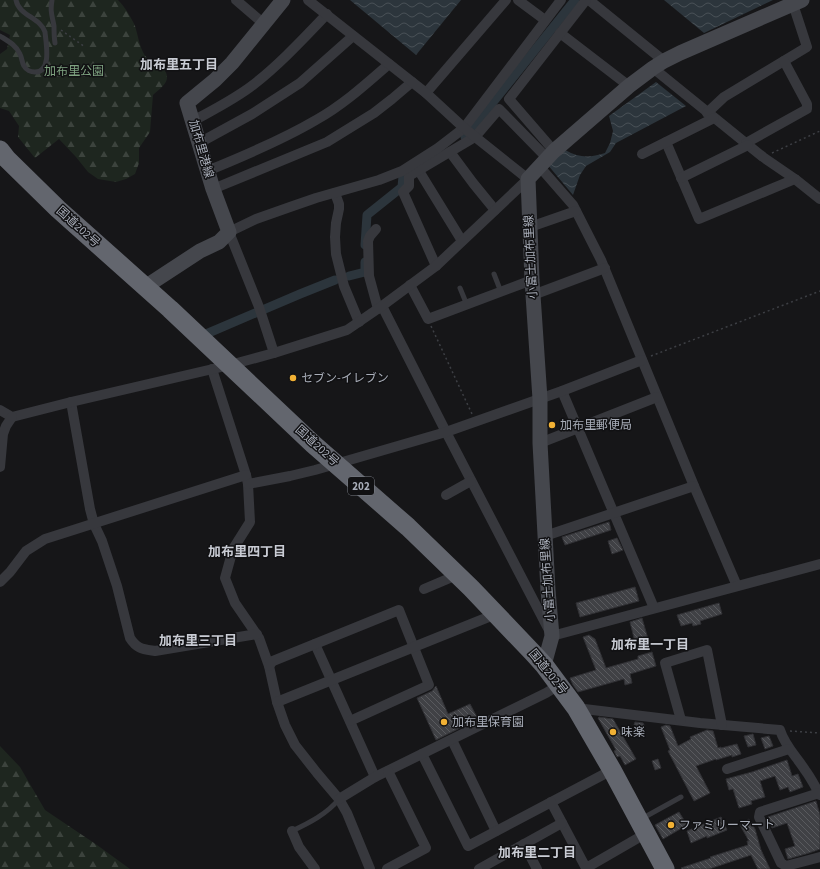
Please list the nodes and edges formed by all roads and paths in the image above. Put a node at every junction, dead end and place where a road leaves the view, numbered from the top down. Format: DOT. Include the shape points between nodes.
graph roads {
  1 [pos="16,0"];
  2 [pos="52,0"];
  3 [pos="236,0"];
  4 [pos="283,0"];
  5 [pos="506,0"];
  6 [pos="518,0"];
  7 [pos="561,0"];
  8 [pos="587,0"];
  9 [pos="314,2"];
  10 [pos="798,2"];
  11 [pos="327,14"];
  12 [pos="545,20"];
  13 [pos="53,24"];
  14 [pos="264,24"];
  15 [pos="560,33"];
  16 [pos="0,36"];
  17 [pos="353,36"];
  18 [pos="55,43"];
  19 [pos="85,47"];
  20 [pos="784,61"];
  21 [pos="389,64"];
  22 [pos="658,64"];
  23 [pos="412,82"];
  24 [pos="628,86"];
  25 [pos="426,93"];
  26 [pos="509,99"];
  27 [pos="499,109"];
  28 [pos="711,115"];
  29 [pos="193,121"];
  30 [pos="464,128"];
  31 [pos="820,131"];
  32 [pos="475,137"];
  33 [pos="666,142"];
  34 [pos="199,143"];
  35 [pos="747,144"];
  36 [pos="450,152"];
  37 [pos="642,154"];
  38 [pos="2,157"];
  39 [pos="763,157"];
  40 [pos="547,158"];
  41 [pos="207,171"];
  42 [pos="419,171"];
  43 [pos="681,178"];
  44 [pos="528,179"];
  45 [pos="795,179"];
  46 [pos="213,189"];
  47 [pos="335,193"];
  48 [pos="820,199"];
  49 [pos="495,210"];
  50 [pos="576,211"];
  51 [pos="530,227"];
  52 [pos="376,230"];
  53 [pos="229,232"];
  54 [pos="462,241"];
  55 [pos="436,266"];
  56 [pos="605,268"];
  57 [pos="494,274"];
  58 [pos="532,280"];
  59 [pos="410,285"];
  60 [pos="145,287"];
  61 [pos="460,288"];
  62 [pos="501,292"];
  63 [pos="820,292"];
  64 [pos="533,295"];
  65 [pos="467,305"];
  66 [pos="380,307"];
  67 [pos="428,319"];
  68 [pos="359,322"];
  69 [pos="274,353"];
  70 [pos="642,360"];
  71 [pos="221,367"];
  72 [pos="562,391"];
  73 [pos="657,397"];
  74 [pos="540,399"];
  75 [pos="71,402"];
  76 [pos="0,410"];
  77 [pos="12,417"];
  78 [pos="476,422"];
  79 [pos="578,428"];
  80 [pos="446,432"];
  81 [pos="540,443"];
  82 [pos="336,464"];
  83 [pos="0,467"];
  84 [pos="247,480"];
  85 [pos="471,481"];
  86 [pos="694,486"];
  87 [pos="446,495"];
  88 [pos="613,513"];
  89 [pos="94,524"];
  90 [pos="545,536"];
  91 [pos="820,564"];
  92 [pos="457,575"];
  93 [pos="0,582"];
  94 [pos="736,583"];
  95 [pos="424,589"];
  96 [pos="653,605"];
  97 [pos="496,614"];
  98 [pos="257,634"];
  99 [pos="552,636"];
  100 [pos="315,644"];
  101 [pos="414,647"];
  102 [pos="544,665"];
  103 [pos="269,666"];
  104 [pos="331,681"];
  105 [pos="559,686"];
  106 [pos="277,702"];
  107 [pos="576,708"];
  108 [pos="681,720"];
  109 [pos="350,722"];
  110 [pos="722,725"];
  111 [pos="780,730"];
  112 [pos="820,733"];
  113 [pos="452,740"];
  114 [pos="790,749"];
  115 [pos="422,754"];
  116 [pos="727,769"];
  117 [pos="612,770"];
  118 [pos="388,771"];
  119 [pos="375,777"];
  120 [pos="820,794"];
  121 [pos="681,797"];
  122 [pos="339,799"];
  123 [pos="551,802"];
  124 [pos="562,823"];
  125 [pos="642,827"];
  126 [pos="292,831"];
  127 [pos="496,831"];
  128 [pos="524,844"];
  129 [pos="820,857"];
  130 [pos="485,868"];
  131 [pos="315,869"];
  132 [pos="370,869"];
  133 [pos="387,869"];
  134 [pos="537,869"];
  135 [pos="665,869"];
  1 -- 16 [label="lane" via="22,11 44,28 46,65 36,72 30,71 25,67 17,48"];
  2 -- 13 [label="lane"];
  3 -- 14 [label="street"];
  4 -- 14 [label="main road, 加布里港線"];
  5 -- 25 [label="street"];
  6 -- 12 [label="street"];
  7 -- 12 [label="street"];
  8 -- 15 [label="street"];
  8 -- 22 [label="street"];
  9 -- 11 [label="street"];
  10 -- 20 [label="street" via="807,47"];
  10 -- 22 [label="main road"];
  11 -- 17 [label="street"];
  11 -- 29 [label="street" via="292,52 252,86"];
  12 -- 30 [label="street"];
  13 -- 18 [label="lane"];
  13 -- 19 [label="path"];
  14 -- 29 [label="main road, 加布里港線" via="232,63 187,103"];
  15 -- 24 [label="street"];
  15 -- 26 [label="street"];
  17 -- 21 [label="street"];
  17 -- 34 [label="street" via="300,83 252,114"];
  20 -- 28 [label="street" via="724,97"];
  20 -- 35 [label="street" via="808,104 807,109"];
  21 -- 23 [label="street"];
  21 -- 41 [label="street" via="317,120"];
  22 -- 24 [label="main road"];
  22 -- 28 [label="street"];
  23 -- 25 [label="street"];
  23 -- 46 [label="street" via="374,113 326,142"];
  24 -- 40 [label="main road"];
  25 -- 30 [label="street"];
  26 -- 27 [label="street"];
  26 -- 40 [label="street"];
  27 -- 32 [label="street"];
  27 -- 40 [label="street"];
  28 -- 33 [label="street"];
  28 -- 35 [label="street"];
  29 -- 34 [label="main road, 加布里港線"];
  30 -- 32 [label="street"];
  30 -- 47 [label="street" via="402,171"];
  31 -- 39 [label="path"];
  32 -- 36 [label="street"];
  32 -- 44 [label="street"];
  33 -- 37 [label="street"];
  33 -- 43 [label="street"];
  34 -- 41 [label="main road, 加布里港線"];
  35 -- 39 [label="street"];
  35 -- 43 [label="street"];
  36 -- 42 [label="street"];
  36 -- 49 [label="street"];
  38 -- 60 [label="highway, 国道202号 / 202"];
  39 -- 45 [label="street"];
  40 -- 44 [label="main road"];
  40 -- 50 [label="street"];
  41 -- 46 [label="main road, 加布里港線"];
  42 -- 54 [label="street"];
  42 -- 55 [label="street" via="409,176 409,186 402,192"];
  43 -- 45 [label="street" via="699,219"];
  44 -- 49 [label="street"];
  44 -- 51 [label="main road, 小富士加布里線"];
  45 -- 48 [label="street"];
  46 -- 53 [label="main road, 加布里港線"];
  47 -- 53 [label="street" via="256,219"];
  47 -- 68 [label="street" via="339,204 335,237 336,254 344,286"];
  49 -- 54 [label="street"];
  50 -- 51 [label="street"];
  50 -- 56 [label="street"];
  51 -- 58 [label="main road, 小富士加布里線"];
  52 -- 66 [label="street" via="368,241 369,276"];
  53 -- 60 [label="main road" via="219,242 200,251"];
  53 -- 69 [label="street"];
  54 -- 55 [label="street"];
  55 -- 59 [label="street"];
  56 -- 64 [label="street"];
  56 -- 70 [label="street"];
  57 -- 62 [label="lane"];
  58 -- 62 [label="street"];
  58 -- 64 [label="main road, 小富士加布里線"];
  59 -- 66 [label="street"];
  59 -- 67 [label="street"];
  60 -- 71 [label="highway, 国道202号 / 202" via="170,309"];
  61 -- 65 [label="lane"];
  62 -- 65 [label="street"];
  63 -- 70 [label="path"];
  64 -- 74 [label="main road, 小富士加布里線"];
  65 -- 67 [label="street"];
  66 -- 68 [label="street"];
  66 -- 80 [label="street"];
  67 -- 78 [label="path"];
  68 -- 69 [label="street" via="347,330"];
  69 -- 71 [label="street"];
  70 -- 72 [label="street"];
  70 -- 73 [label="street"];
  71 -- 75 [label="street"];
  71 -- 82 [label="highway, 国道202号 / 202"];
  71 -- 84 [label="street"];
  72 -- 74 [label="street"];
  72 -- 79 [label="street"];
  73 -- 79 [label="street"];
  73 -- 86 [label="street"];
  74 -- 78 [label="street"];
  74 -- 81 [label="main road, 小富士加布里線"];
  75 -- 77 [label="street"];
  75 -- 89 [label="street"];
  76 -- 77 [label="street"];
  77 -- 83 [label="street" via="3,434"];
  78 -- 80 [label="street"];
  79 -- 81 [label="street"];
  79 -- 88 [label="street"];
  80 -- 82 [label="street"];
  80 -- 85 [label="street"];
  81 -- 90 [label="main road, 小富士加布里線"];
  82 -- 84 [label="street" via="290,476"];
  82 -- 92 [label="highway, 国道202号 / 202" via="408,527"];
  84 -- 89 [label="street"];
  84 -- 98 [label="street" via="250,522 234,549 225,578 235,603"];
  85 -- 87 [label="street"];
  85 -- 99 [label="street"];
  86 -- 88 [label="street"];
  86 -- 94 [label="street"];
  88 -- 90 [label="street"];
  88 -- 96 [label="street"];
  89 -- 93 [label="street" via="45,539 26,551"];
  89 -- 98 [label="street" via="117,586 134,645 155,650"];
  90 -- 99 [label="main road, 小富士加布里線"];
  91 -- 94 [label="street"];
  92 -- 95 [label="street"];
  92 -- 97 [label="highway, 国道202号 / 202"];
  94 -- 96 [label="street"];
  96 -- 99 [label="street"];
  97 -- 101 [label="street"];
  97 -- 102 [label="highway, 国道202号 / 202"];
  98 -- 103 [label="street"];
  99 -- 102 [label="main road, 小富士加布里線"];
  100 -- 101 [label="street" via="399,610"];
  100 -- 103 [label="street" via="273,661"];
  100 -- 104 [label="street"];
  101 -- 104 [label="street"];
  101 -- 109 [label="street" via="429,685"];
  102 -- 105 [label="highway, 国道202号 / 202"];
  103 -- 106 [label="street"];
  104 -- 106 [label="street"];
  104 -- 109 [label="street"];
  105 -- 107 [label="highway, 国道202号 / 202"];
  105 -- 113 [label="street"];
  106 -- 122 [label="street" via="295,745"];
  107 -- 108 [label="street"];
  107 -- 117 [label="highway, 国道202号 / 202"];
  108 -- 110 [label="street"];
  108 -- 110 [label="street" via="665,663 707,650"];
  109 -- 119 [label="street"];
  110 -- 111 [label="street"];
  111 -- 112 [label="path"];
  111 -- 114 [label="street"];
  113 -- 115 [label="street"];
  113 -- 127 [label="street"];
  114 -- 116 [label="street"];
  114 -- 120 [label="street"];
  115 -- 118 [label="street"];
  115 -- 127 [label="street" via="468,846"];
  117 -- 123 [label="street"];
  117 -- 125 [label="highway, 国道202号 / 202"];
  118 -- 119 [label="street"];
  118 -- 133 [label="street" via="426,848"];
  119 -- 122 [label="street"];
  120 -- 129 [label="street" via="760,812 759,817 781,863 786,866"];
  121 -- 125 [label="lane"];
  122 -- 126 [label="lane" via="328,811"];
  122 -- 132 [label="street"];
  123 -- 124 [label="street"];
  123 -- 127 [label="street"];
  124 -- 125 [label="street" via="586,868"];
  124 -- 128 [label="street"];
  125 -- 135 [label="highway, 国道202号 / 202"];
  126 -- 131 [label="street" via="299,847"];
  128 -- 130 [label="street"];
  128 -- 134 [label="street"];
}
